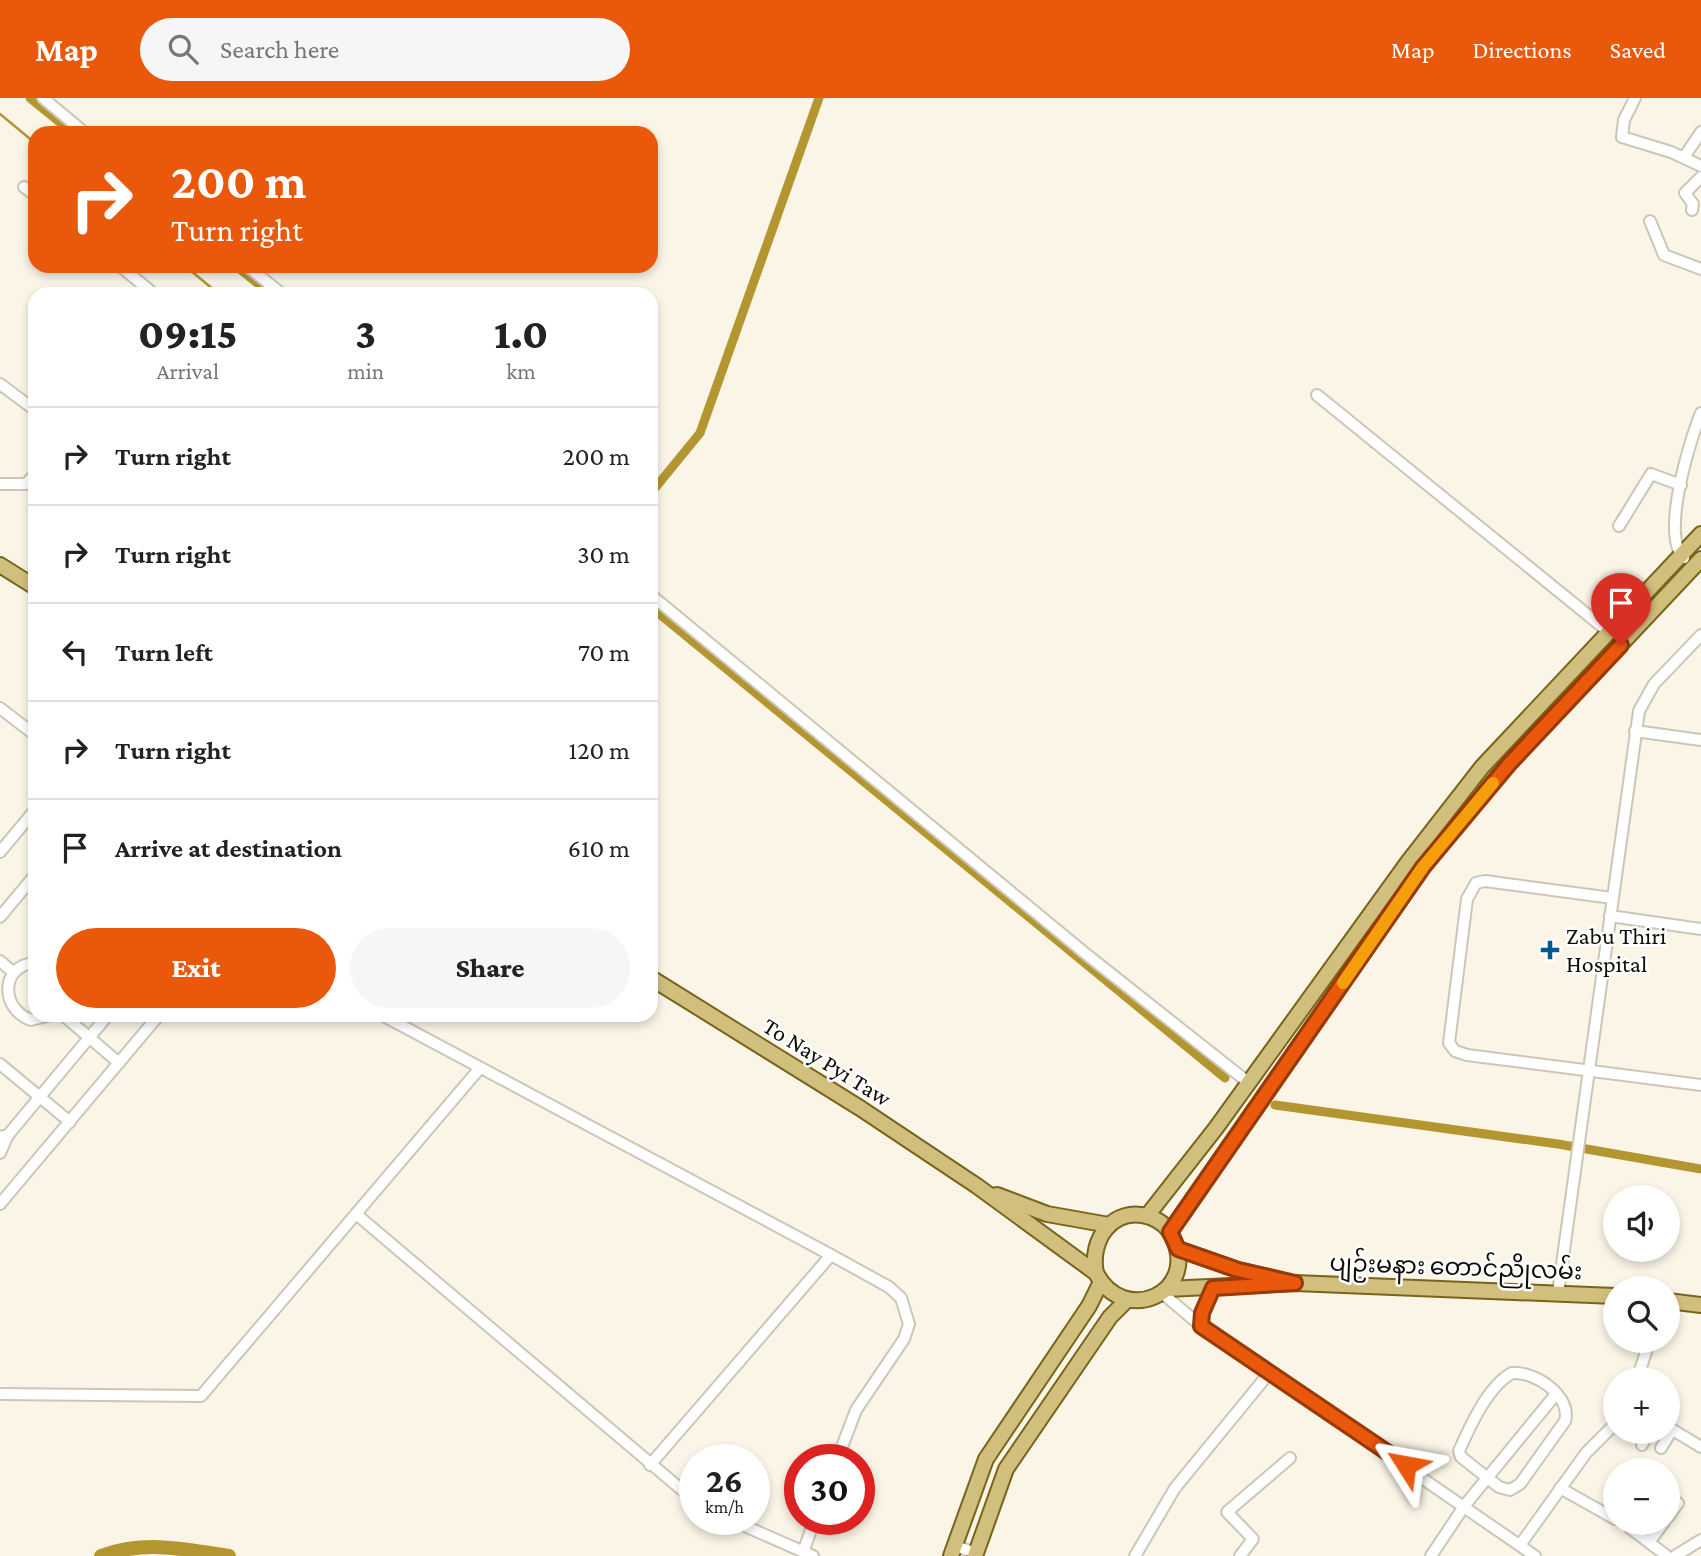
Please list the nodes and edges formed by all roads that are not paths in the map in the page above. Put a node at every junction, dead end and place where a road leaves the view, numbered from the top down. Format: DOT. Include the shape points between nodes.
graph roads {
  1 [pos="43,98"];
  2 [pos="1635,98"];
  3 [pos="77,126"];
  4 [pos="1701,132"];
  5 [pos="1684,157"];
  6 [pos="1701,166"];
  7 [pos="1701,177"];
  8 [pos="24,187"];
  9 [pos="28,190"];
  10 [pos="1692,210"];
  11 [pos="1650,221"];
  12 [pos="1701,269"];
  13 [pos="128,273"];
  14 [pos="256,273"];
  15 [pos="146,287"];
  16 [pos="273,287"];
  17 [pos="0,384"];
  18 [pos="1317,395"];
  19 [pos="28,405"];
  20 [pos="1701,413"];
  21 [pos="28,482"];
  22 [pos="0,484"];
  23 [pos="1681,485"];
  24 [pos="1619,526"];
  25 [pos="1701,534"];
  26 [pos="1679,554"];
  27 [pos="1697,563"];
  28 [pos="0,565"];
  29 [pos="28,583"];
  30 [pos="658,601"];
  31 [pos="1610,632"];
  32 [pos="1701,635"];
  33 [pos="0,708"];
  34 [pos="28,730"];
  35 [pos="1635,731"];
  36 [pos="1701,740"];
  37 [pos="28,818"];
  38 [pos="0,852"];
  39 [pos="28,883"];
  40 [pos="1612,898"];
  41 [pos="1610,916"];
  42 [pos="0,917"];
  43 [pos="1701,929"];
  44 [pos="0,961"];
  45 [pos="28,964"];
  46 [pos="13,972"];
  47 [pos="658,982"];
  48 [pos="28,1018"];
  49 [pos="71,1022"];
  50 [pos="102,1022"];
  51 [pos="153,1022"];
  52 [pos="395,1022"];
  53 [pos="89,1038"];
  54 [pos="119,1063"];
  55 [pos="0,1064"];
  56 [pos="480,1068"];
  57 [pos="1590,1070"];
  58 [pos="1249,1083"];
  59 [pos="1701,1085"];
  60 [pos="39,1097"];
  61 [pos="70,1122"];
  62 [pos="4,1136"];
  63 [pos="0,1153"];
  64 [pos="977,1186"];
  65 [pos="0,1204"];
  66 [pos="356,1214"];
  67 [pos="1147,1216"];
  68 [pos="1109,1224"];
  69 [pos="1170,1232"];
  70 [pos="1178,1249"];
  71 [pos="831,1255"];
  72 [pos="1098,1277"];
  73 [pos="1295,1283"];
  74 [pos="1213,1288"];
  75 [pos="1165,1291"];
  76 [pos="1558,1293"];
  77 [pos="1603,1295"];
  78 [pos="1127,1300"];
  79 [pos="1680,1302"];
  80 [pos="1701,1305"];
  81 [pos="1201,1326"];
  82 [pos="1270,1372"];
  83 [pos="0,1394"];
  84 [pos="1556,1394"];
  85 [pos="1680,1434"];
  86 [pos="1603,1436"];
  87 [pos="843,1444"];
  88 [pos="1663,1444"];
  89 [pos="1701,1447"];
  90 [pos="1661,1448"];
  91 [pos="1290,1458"];
  92 [pos="650,1465"];
  93 [pos="1487,1477"];
  94 [pos="679,1488"];
  95 [pos="1560,1488"];
  96 [pos="1465,1505"];
  97 [pos="1603,1512"];
  98 [pos="765,1535"];
  99 [pos="812,1535"];
  100 [pos="1641,1535"];
  101 [pos="1654,1535"];
  102 [pos="1701,1540"];
  103 [pos="1650,1541"];
  104 [pos="1520,1545"];
  105 [pos="953,1551"];
  106 [pos="808,1554"];
  107 [pos="976,1554"];
  108 [pos="1135,1556"];
  109 [pos="1240,1556"];
  110 [pos="1431,1556"];
  111 [pos="1535,1556"];
  112 [pos="1667,1556"];
  113 [pos="1675,1556"];
  1 -- 3 [label="street"];
  2 -- 5 [label="street" via="1623,120 1622,137"];
  4 -- 5 [label="street"];
  5 -- 6 [label="street"];
  7 -- 10 [label="street" via="1685,193"];
  8 -- 9 [label="street"];
  11 -- 12 [label="street" via="1664,256"];
  13 -- 15 [label="street"];
  14 -- 16 [label="street"];
  17 -- 19 [label="street"];
  18 -- 31 [label="street"];
  20 -- 23 [label="street"];
  21 -- 22 [label="street"];
  23 -- 24 [label="street" via="1651,474"];
  23 -- 26 [label="street" via="1676,526"];
  25 -- 26 [label="main road"];
  26 -- 27 [label="street"];
  26 -- 31 [label="main road"];
  27 -- 69 [label="main road" via="1510,763 1423,867"];
  28 -- 29 [label="main road"];
  30 -- 58 [label="street"];
  31 -- 58 [label="main road" via="1482,767"];
  32 -- 35 [label="street" via="1644,697"];
  33 -- 34 [label="street"];
  35 -- 36 [label="street"];
  35 -- 40 [label="street"];
  37 -- 38 [label="street"];
  39 -- 42 [label="street"];
  40 -- 41 [label="street"];
  40 -- 57 [label="street" via="1476,883 1467,899 1451,1014 1449,1043 1459,1053"];
  41 -- 43 [label="street"];
  41 -- 57 [label="street"];
  44 -- 46 [label="street"];
  45 -- 46 [label="street"];
  46 -- 48 [label="street" via="6,991 13,1009"];
  47 -- 64 [label="main road, To Nay Pyi Taw"];
  49 -- 53 [label="street"];
  50 -- 53 [label="street"];
  51 -- 54 [label="street"];
  52 -- 56 [label="street"];
  53 -- 54 [label="street"];
  53 -- 60 [label="street"];
  54 -- 61 [label="street"];
  55 -- 60 [label="street"];
  56 -- 66 [label="street"];
  56 -- 71 [label="street"];
  57 -- 59 [label="street"];
  57 -- 76 [label="street"];
  58 -- 67 [label="main road"];
  60 -- 61 [label="street"];
  60 -- 62 [label="street"];
  61 -- 65 [label="street"];
  62 -- 63 [label="street"];
  64 -- 68 [label="main road" via="1047,1214"];
  64 -- 72 [label="main road"];
  66 -- 83 [label="street" via="201,1396"];
  66 -- 92 [label="street"];
  67 -- 68 [label="main road" via="1127,1216"];
  67 -- 69 [label="main road"];
  68 -- 72 [label="main road" via="1095,1247"];
  69 -- 70 [label="main road"];
  70 -- 73 [label="main road"];
  70 -- 75 [label="main road" via="1175,1276"];
  71 -- 87 [label="street" via="889,1287 901,1298 909,1324 900,1346 856,1410"];
  71 -- 92 [label="street"];
  72 -- 78 [label="main road" via="1108,1290"];
  72 -- 105 [label="main road" via="1089,1306 986,1459"];
  73 -- 74 [label="main road"];
  73 -- 76 [label="main road, ပျဉ်းမနား တောင်ညိုလမ်း"];
  74 -- 75 [label="main road"];
  74 -- 81 [label="street"];
  75 -- 78 [label="main road" via="1147,1300"];
  75 -- 81 [label="street"];
  76 -- 77 [label="main road, ပျဉ်းမနား တောင်ညိုလမ်း"];
  78 -- 107 [label="main road" via="1110,1317 1006,1469"];
  79 -- 80 [label="main road"];
  81 -- 82 [label="street"];
  82 -- 96 [label="street"];
  82 -- 108 [label="street" via="1175,1488"];
  84 -- 93 [label="street"];
  84 -- 93 [label="street" via="1567,1406 1565,1421 1520,1484 1506,1489"];
  84 -- 93 [label="street" via="1523,1373 1512,1373 1499,1383 1459,1451"];
  85 -- 89 [label="street"];
  86 -- 95 [label="street"];
  88 -- 90 [label="street"];
  91 -- 109 [label="street" via="1227,1512 1253,1539"];
  92 -- 94 [label="street"];
  93 -- 96 [label="street"];
  95 -- 97 [label="street"];
  95 -- 104 [label="street"];
  96 -- 104 [label="street"];
  96 -- 110 [label="street"];
  98 -- 106 [label="street"];
  99 -- 106 [label="street"];
  100 -- 103 [label="street"];
  101 -- 103 [label="street"];
  102 -- 113 [label="street"];
  103 -- 112 [label="street"];
  104 -- 111 [label="street"];
  105 -- 107 [label="street"];
}
